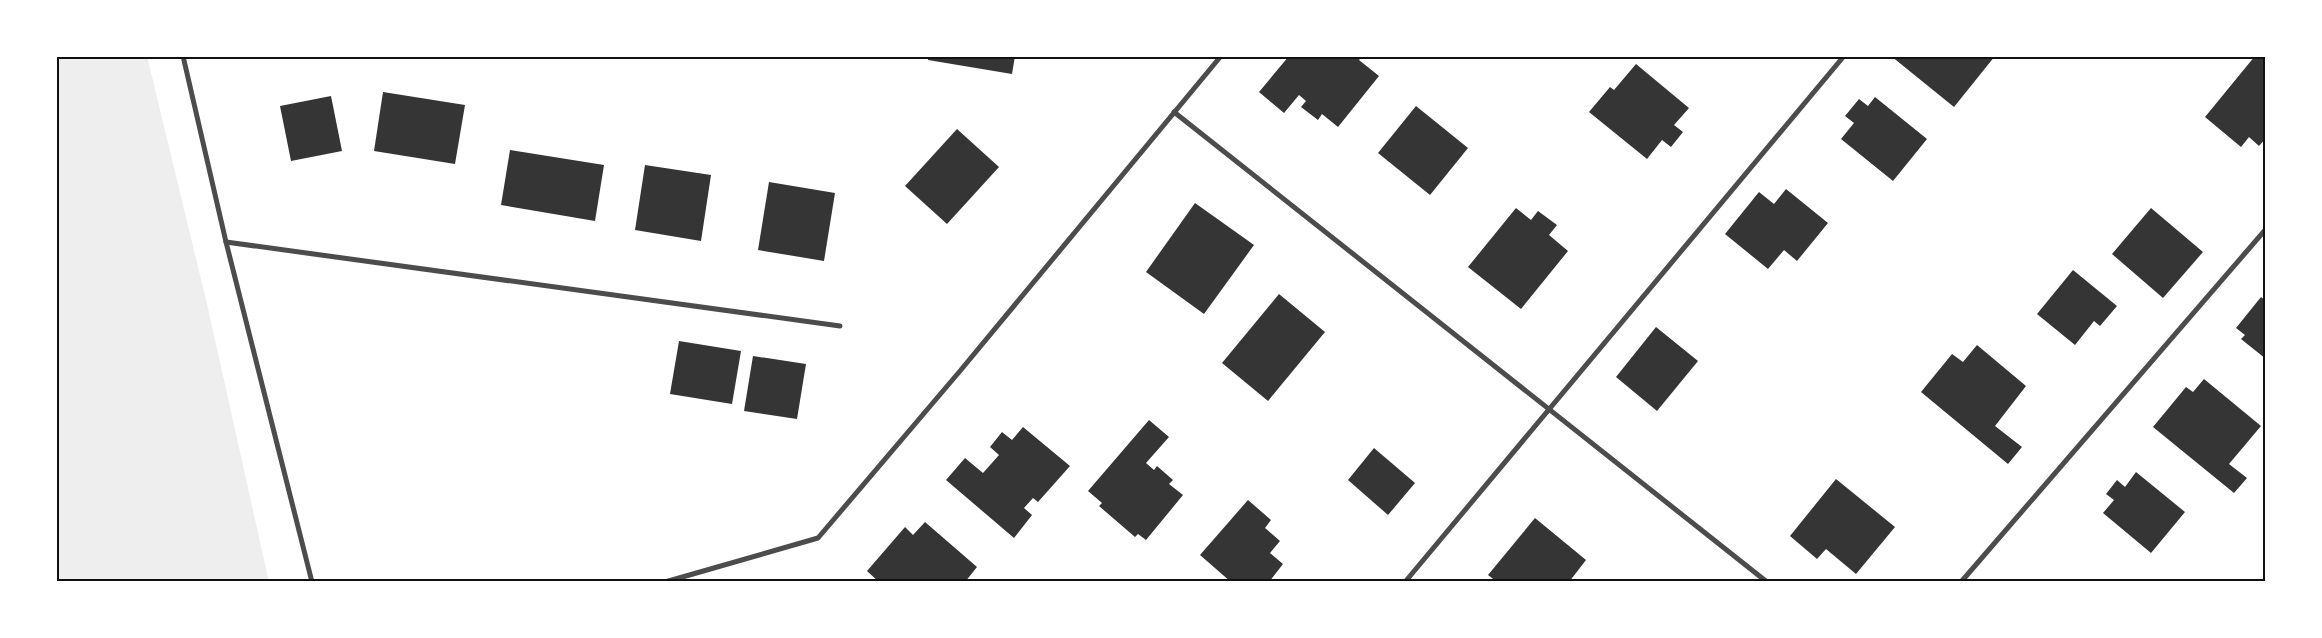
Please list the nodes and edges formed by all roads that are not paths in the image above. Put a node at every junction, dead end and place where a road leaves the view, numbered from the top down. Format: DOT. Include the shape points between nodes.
graph roads {
  1 [pos="182,56"];
  2 [pos="1220,56"];
  3 [pos="1844,56"];
  4 [pos="1174,112"];
  5 [pos="2266,229"];
  6 [pos="226,242"];
  7 [pos="840,326"];
  8 [pos="1549,409"];
  9 [pos="312,582"];
  10 [pos="664,582"];
  11 [pos="1405,582"];
  12 [pos="1767,582"];
  13 [pos="1961,582"];
  1 -- 6 [label="street"];
  2 -- 4 [label="street"];
  3 -- 8 [label="street"];
  4 -- 8 [label="street"];
  4 -- 10 [label="street" via="818,538"];
  5 -- 13 [label="street"];
  6 -- 7 [label="street"];
  6 -- 9 [label="street"];
  8 -- 11 [label="street"];
  8 -- 12 [label="street"];
}
